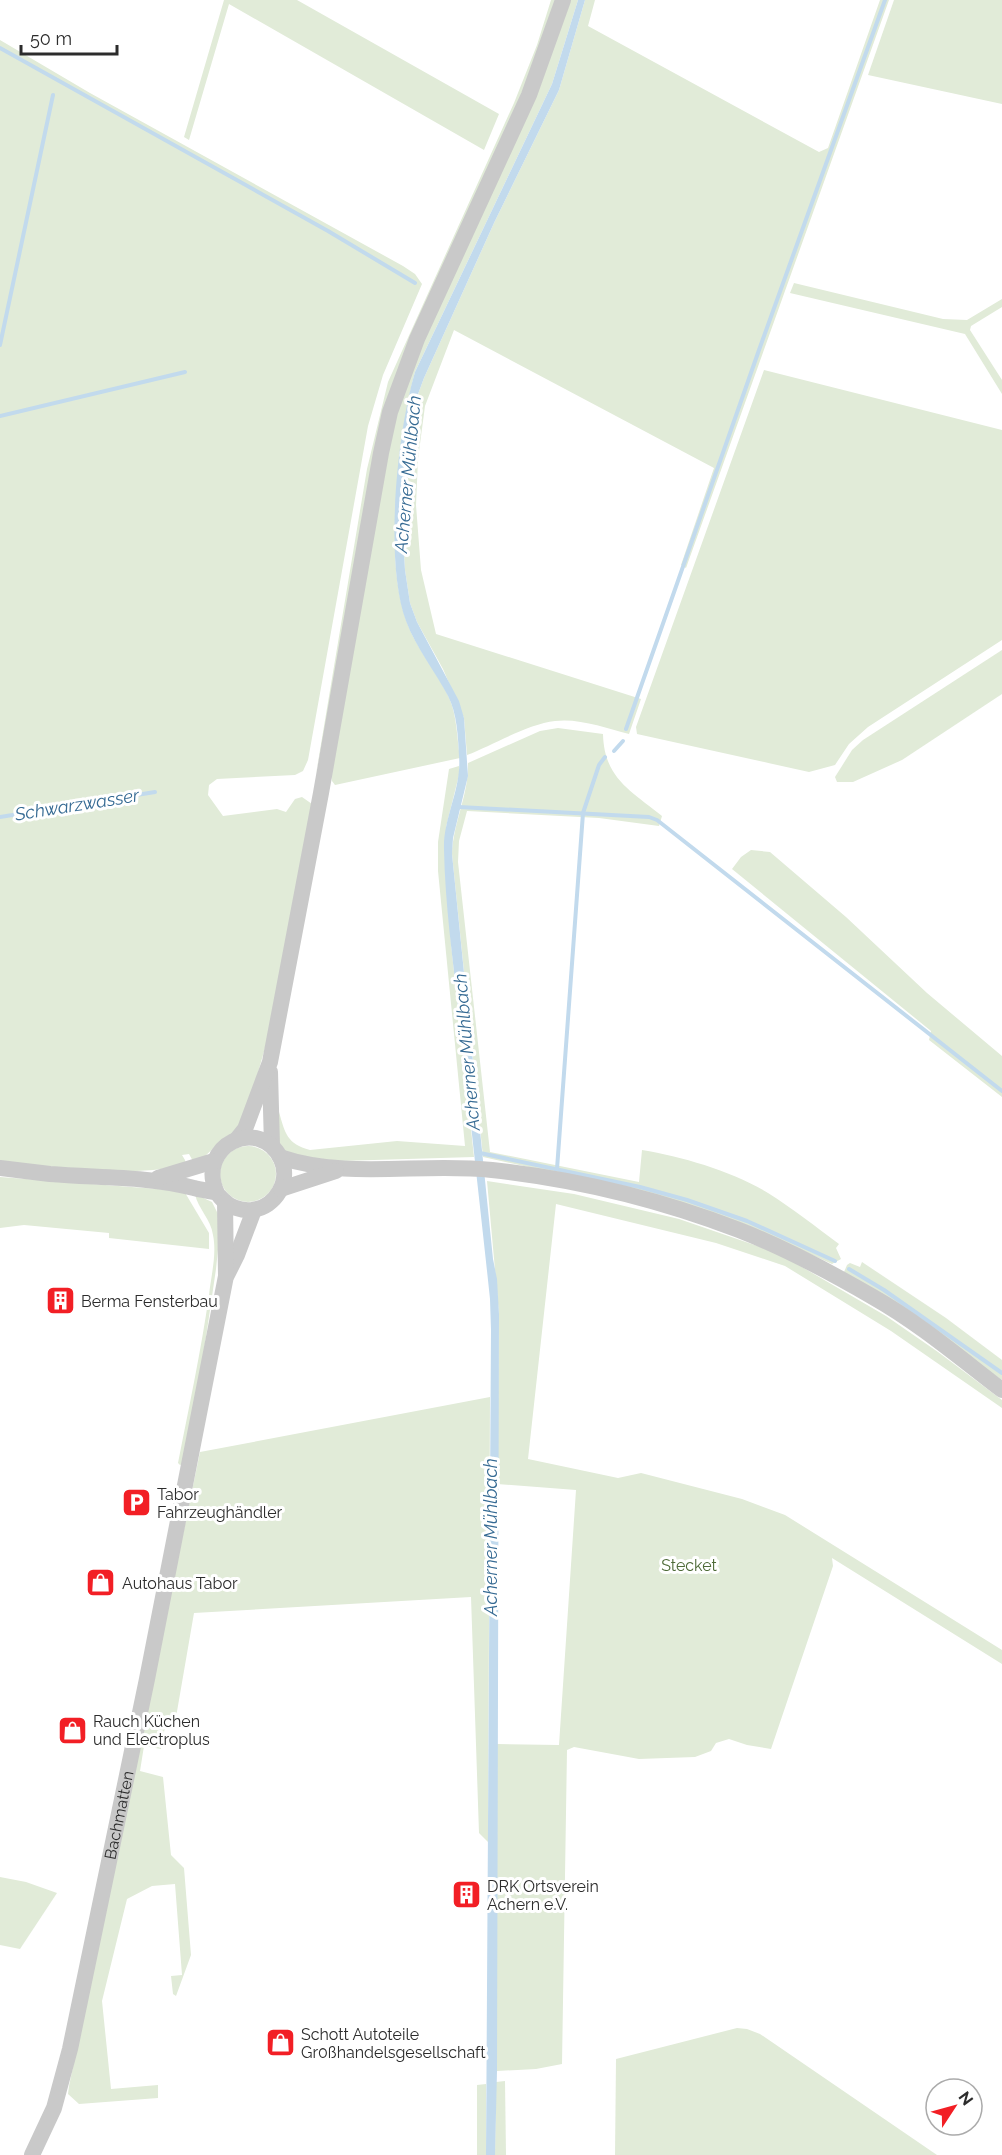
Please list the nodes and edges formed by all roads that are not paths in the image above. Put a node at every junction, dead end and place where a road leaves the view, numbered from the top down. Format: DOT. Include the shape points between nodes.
graph roads {
  1 [pos="563,0"];
  2 [pos="270,1062"];
  3 [pos="237,1139"];
  4 [pos="276,1152"];
  5 [pos="214,1161"];
  6 [pos="0,1168"];
  7 [pos="343,1168"];
  8 [pos="154,1180"];
  9 [pos="281,1189"];
  10 [pos="221,1198"];
  11 [pos="254,1210"];
  12 [pos="226,1276"];
  13 [pos="1002,1390"];
  14 [pos="32,2155"];
  1 -- 2 [label="street" via="529,95 417,339 390,412"];
  2 -- 3 [label="street" via="248,1123"];
  2 -- 4 [label="street"];
  3 -- 4 [label="street" via="253,1138"];
  3 -- 5 [label="street" via="225,1146"];
  4 -- 7 [label="street" via="293,1161"];
  4 -- 9 [label="street" via="284,1172"];
  5 -- 8 [label="street"];
  5 -- 10 [label="street" via="212,1175"];
  6 -- 8 [label="street"];
  7 -- 9 [label="street"];
  7 -- 13 [label="street" via="500,1170 591,1187 739,1230 875,1298"];
  8 -- 10 [label="street"];
  9 -- 11 [label="street" via="270,1203"];
  10 -- 11 [label="street" via="237,1209"];
  10 -- 12 [label="street"];
  11 -- 12 [label="street"];
  12 -- 14 [label="street, Bachmatten" via="70,2049 54,2108"];
}
